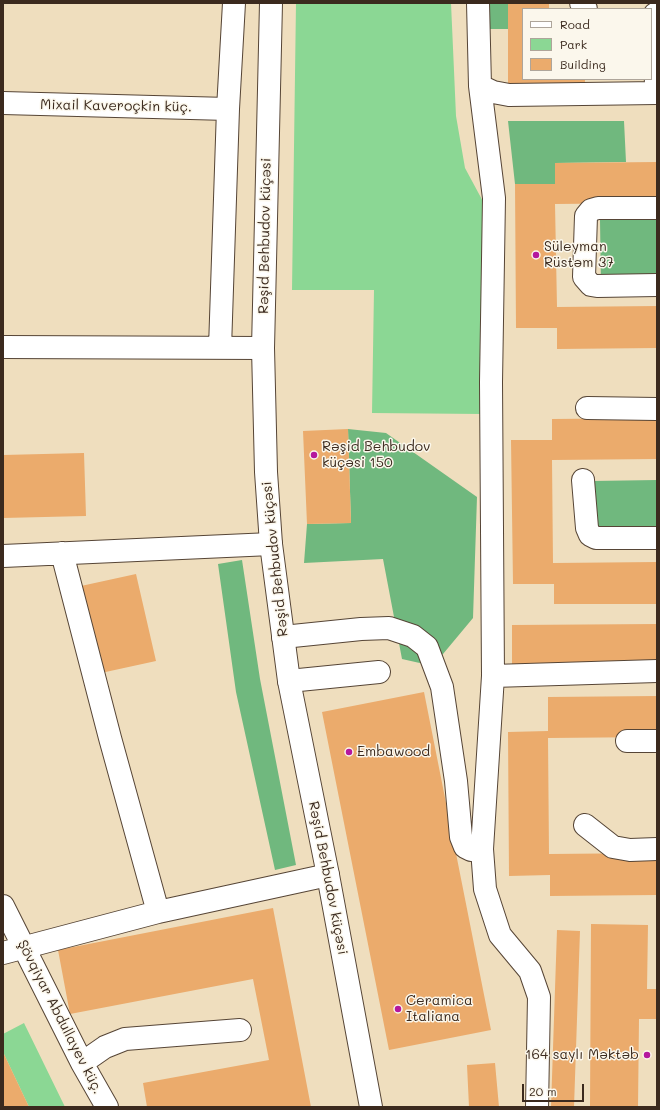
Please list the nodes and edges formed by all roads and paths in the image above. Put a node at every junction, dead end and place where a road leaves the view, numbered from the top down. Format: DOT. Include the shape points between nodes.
graph roads {
  1 [pos="234,3"];
  2 [pos="271,3"];
  3 [pos="478,3"];
  4 [pos="654,14"];
  5 [pos="480,86"];
  6 [pos="656,93"];
  7 [pos="3,103"];
  8 [pos="228,108"];
  9 [pos="657,208"];
  10 [pos="657,285"];
  11 [pos="3,347"];
  12 [pos="220,348"];
  13 [pos="263,348"];
  14 [pos="587,408"];
  15 [pos="657,409"];
  16 [pos="583,480"];
  17 [pos="657,538"];
  18 [pos="271,544"];
  19 [pos="62,553"];
  20 [pos="3,556"];
  21 [pos="283,637"];
  22 [pos="657,671"];
  23 [pos="379,672"];
  24 [pos="494,676"];
  25 [pos="289,681"];
  26 [pos="627,741"];
  27 [pos="657,741"];
  28 [pos="585,825"];
  29 [pos="482,849"];
  30 [pos="657,849"];
  31 [pos="328,875"];
  32 [pos="3,906"];
  33 [pos="158,912"];
  34 [pos="13,950"];
  35 [pos="240,1030"];
  36 [pos="82,1063"];
  37 [pos="103,1106"];
  38 [pos="371,1107"];
  39 [pos="537,1107"];
  1 -- 8 [label="street"];
  2 -- 13 [label="street, Rəşid Behbudov küçəsi"];
  3 -- 5 [label="street"];
  4 -- 6 [label="street"];
  5 -- 6 [label="street" via="493,92 510,95"];
  5 -- 24 [label="street" via="494,198 491,382"];
  7 -- 8 [label="street, Mixail Kaveroçkin küç."];
  8 -- 12 [label="street"];
  9 -- 10 [label="street" via="590,210 586,216 584,277 591,285 597,286"];
  11 -- 12 [label="street"];
  12 -- 13 [label="street"];
  13 -- 18 [label="street, Rəşid Behbudov küçəsi" via="266,472"];
  14 -- 15 [label="street"];
  16 -- 17 [label="street" via="587,528 590,535 596,538"];
  18 -- 19 [label="street"];
  18 -- 21 [label="street, Rəşid Behbudov küçəsi"];
  19 -- 20 [label="street"];
  19 -- 33 [label="street"];
  21 -- 25 [label="street, Rəşid Behbudov küçəsi"];
  21 -- 29 [label="street" via="389,628 413,636 427,647 442,687 456,781 461,837 465,847 471,850"];
  22 -- 24 [label="street"];
  23 -- 25 [label="street"];
  24 -- 29 [label="street"];
  25 -- 31 [label="street, Rəşid Behbudov küçəsi"];
  26 -- 27 [label="street"];
  28 -- 30 [label="street" via="613,847 630,850"];
  29 -- 39 [label="street" via="484,889 500,935 530,971 539,997"];
  31 -- 33 [label="street"];
  31 -- 38 [label="street, Rəşid Behbudov küçəsi"];
  32 -- 34 [label="street, Şövqiyar Abdullayev küç."];
  33 -- 34 [label="street"];
  34 -- 36 [label="street, Şövqiyar Abdullayev küç."];
  35 -- 36 [label="street" via="124,1039 104,1047"];
  36 -- 37 [label="street, Şövqiyar Abdullayev küç."];
}
